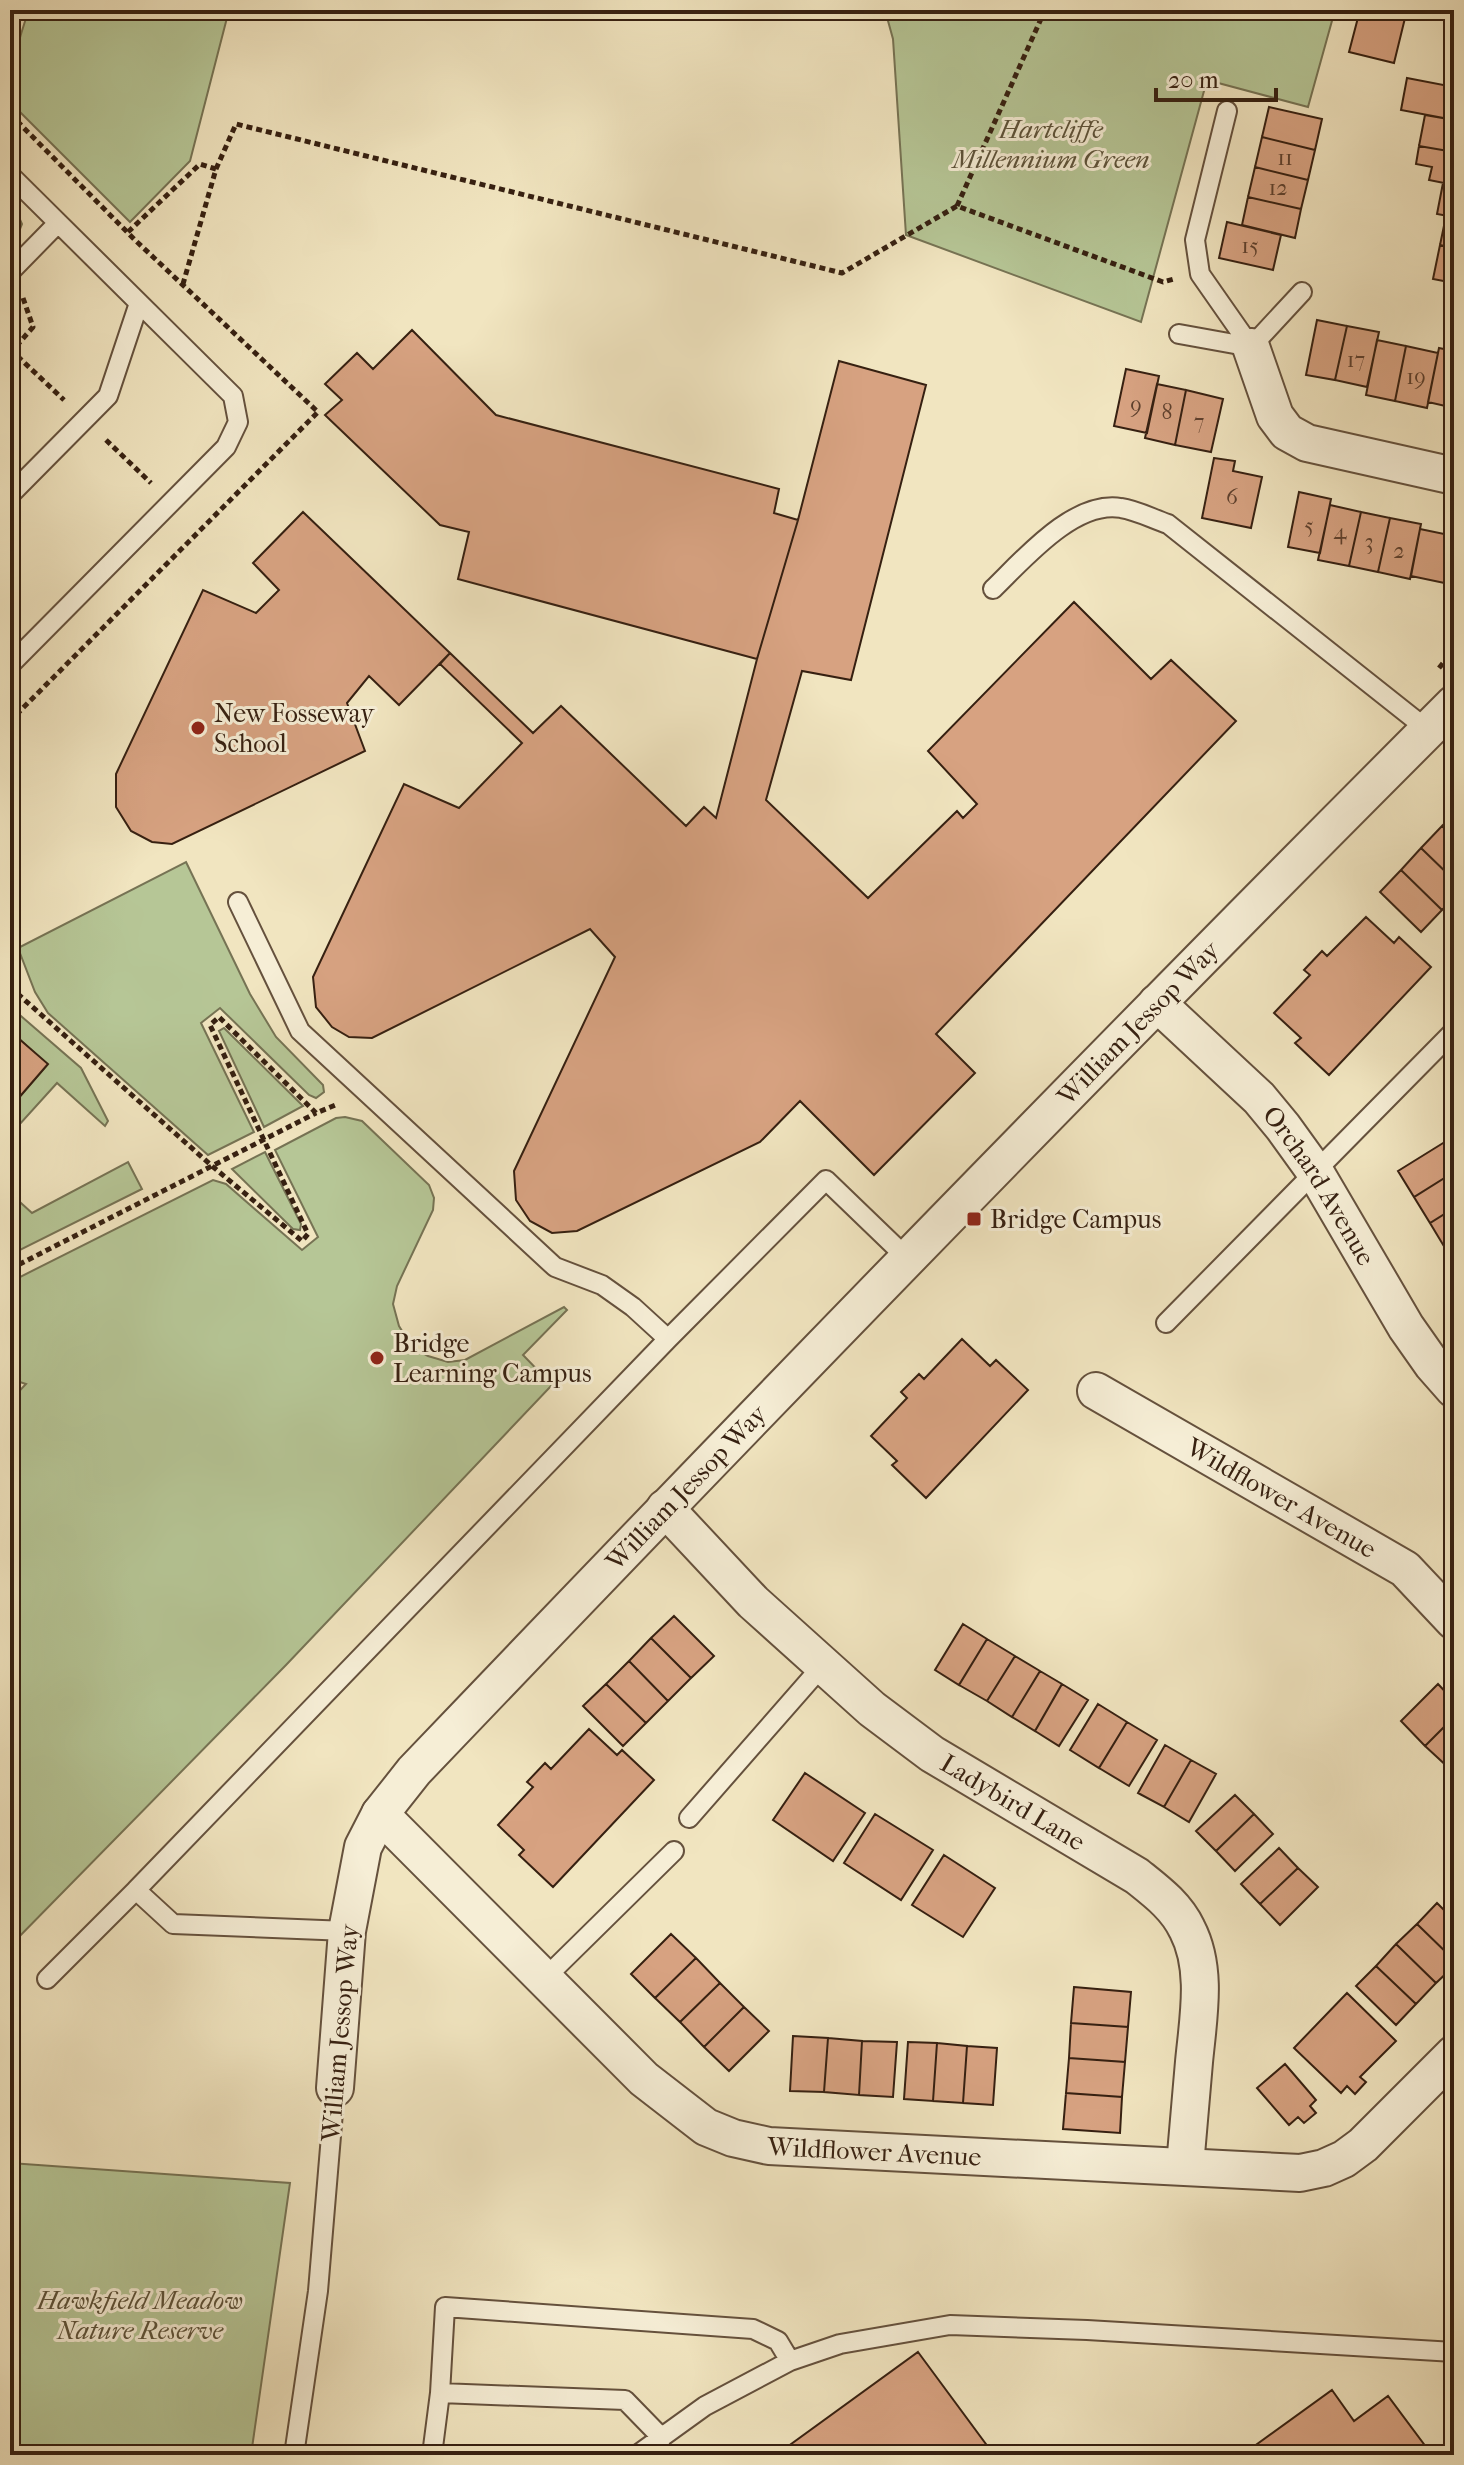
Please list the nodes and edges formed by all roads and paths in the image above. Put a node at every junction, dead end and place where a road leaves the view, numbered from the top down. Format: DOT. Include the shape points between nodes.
graph roads {
  1 [pos="20,10"];
  2 [pos="1045,10"];
  3 [pos="1449,10"];
  4 [pos="1454,25"];
  5 [pos="10,41"];
  6 [pos="1227,111"];
  7 [pos="10,114"];
  8 [pos="216,169"];
  9 [pos="10,175"];
  10 [pos="957,206"];
  11 [pos="58,223"];
  12 [pos="128,232"];
  13 [pos="157,259"];
  14 [pos="10,272"];
  15 [pos="1200,274"];
  16 [pos="183,284"];
  17 [pos="1302,292"];
  18 [pos="139,303"];
  19 [pos="1179,334"];
  20 [pos="1251,347"];
  21 [pos="1454,476"];
  22 [pos="10,495"];
  23 [pos="201,530"];
  24 [pos="993,589"];
  25 [pos="10,665"];
  26 [pos="10,721"];
  27 [pos="1443,723"];
  28 [pos="238,902"];
  29 [pos="10,987"];
  30 [pos="1157,1003"];
  31 [pos="1451,1034"];
  32 [pos="367,1092"];
  33 [pos="316,1113"];
  34 [pos="263,1140"];
  35 [pos="212,1166"];
  36 [pos="1314,1170"];
  37 [pos="908,1259"];
  38 [pos="10,1269"];
  39 [pos="1166,1323"];
  40 [pos="668,1339"];
  41 [pos="1454,1389"];
  42 [pos="1096,1391"];
  43 [pos="665,1508"];
  44 [pos="1454,1621"];
  45 [pos="823,1665"];
  46 [pos="380,1814"];
  47 [pos="689,1818"];
  48 [pos="674,1851"];
  49 [pos="136,1890"];
  50 [pos="347,1931"];
  51 [pos="47,1979"];
  52 [pos="544,1979"];
  53 [pos="1454,2054"];
  54 [pos="335,2088"];
  55 [pos="1185,2166"];
  56 [pos="1454,2352"];
  57 [pos="790,2361"];
  58 [pos="440,2393"];
  59 [pos="662,2438"];
  60 [pos="294,2455"];
  61 [pos="432,2455"];
  62 [pos="637,2455"];
  1 -- 5 [label="path"];
  2 -- 10 [label="path"];
  3 -- 4 [label="path"];
  6 -- 15 [label="lane" via="1195,240"];
  7 -- 12 [label="path"];
  8 -- 10 [label="path" via="236,124 842,273"];
  8 -- 12 [label="path" via="200,164"];
  8 -- 16 [label="path"];
  9 -- 11 [label="lane"];
  10 -- 15 [label="path" via="1163,282"];
  11 -- 14 [label="lane"];
  11 -- 18 [label="lane"];
  12 -- 13 [label="path"];
  15 -- 20 [label="lane"];
  17 -- 20 [label="lane"];
  18 -- 22 [label="lane" via="108,396"];
  18 -- 25 [label="lane" via="233,396 238,422 226,447"];
  19 -- 20 [label="lane"];
  20 -- 21 [label="street" via="1275,416 1287,432 1307,443"];
  23 -- 26 [label="path"];
  24 -- 27 [label="lane" via="1047,536 1085,512 1119,507 1168,524"];
  27 -- 30 [label="street, William Jessop Way"];
  28 -- 32 [label="lane" via="300,1031"];
  29 -- 35 [label="path"];
  30 -- 36 [label="street, Orchard Avenue" via="1259,1098"];
  30 -- 37 [label="street, William Jessop Way"];
  31 -- 36 [label="lane"];
  32 -- 33 [label="path"];
  32 -- 40 [label="lane" via="555,1267 602,1285"];
  33 -- 34 [label="path"];
  33 -- 34 [label="path" via="219,1017 210,1025"];
  34 -- 35 [label="path"];
  34 -- 35 [label="path" via="308,1234 302,1241"];
  35 -- 38 [label="path"];
  36 -- 39 [label="lane"];
  36 -- 41 [label="street, Orchard Avenue" via="1406,1327"];
  37 -- 40 [label="lane" via="826,1180"];
  37 -- 43 [label="street, William Jessop Way"];
  40 -- 49 [label="lane"];
  42 -- 44 [label="street, Wildflower Avenue" via="1405,1569"];
  43 -- 45 [label="street, Ladybird Lane" via="732,1581"];
  43 -- 46 [label="street, William Jessop Way" via="414,1771"];
  45 -- 47 [label="lane"];
  45 -- 55 [label="street, Ladybird Lane" via="932,1754 1137,1876 1178,1913 1196,1951 1200,1998"];
  46 -- 50 [label="street, William Jessop Way" via="363,1847"];
  46 -- 52 [label="street, Wildflower Avenue"];
  48 -- 52 [label="lane"];
  49 -- 50 [label="lane" via="173,1924"];
  49 -- 51 [label="lane"];
  50 -- 54 [label="street, William Jessop Way"];
  52 -- 55 [label="street, Wildflower Avenue" via="644,2079 706,2127 733,2138 769,2146"];
  53 -- 55 [label="street, Wildflower Avenue" via="1363,2145 1324,2168 1300,2173"];
  54 -- 60 [label="lane, William Jessop Way" via="318,2291"];
  56 -- 57 [label="lane" via="950,2325 840,2344"];
  57 -- 58 [label="lane" via="778,2341 753,2329 445,2307"];
  57 -- 59 [label="lane" via="705,2406"];
  58 -- 59 [label="lane" via="625,2400"];
  58 -- 61 [label="lane"];
  59 -- 62 [label="lane"];
}
